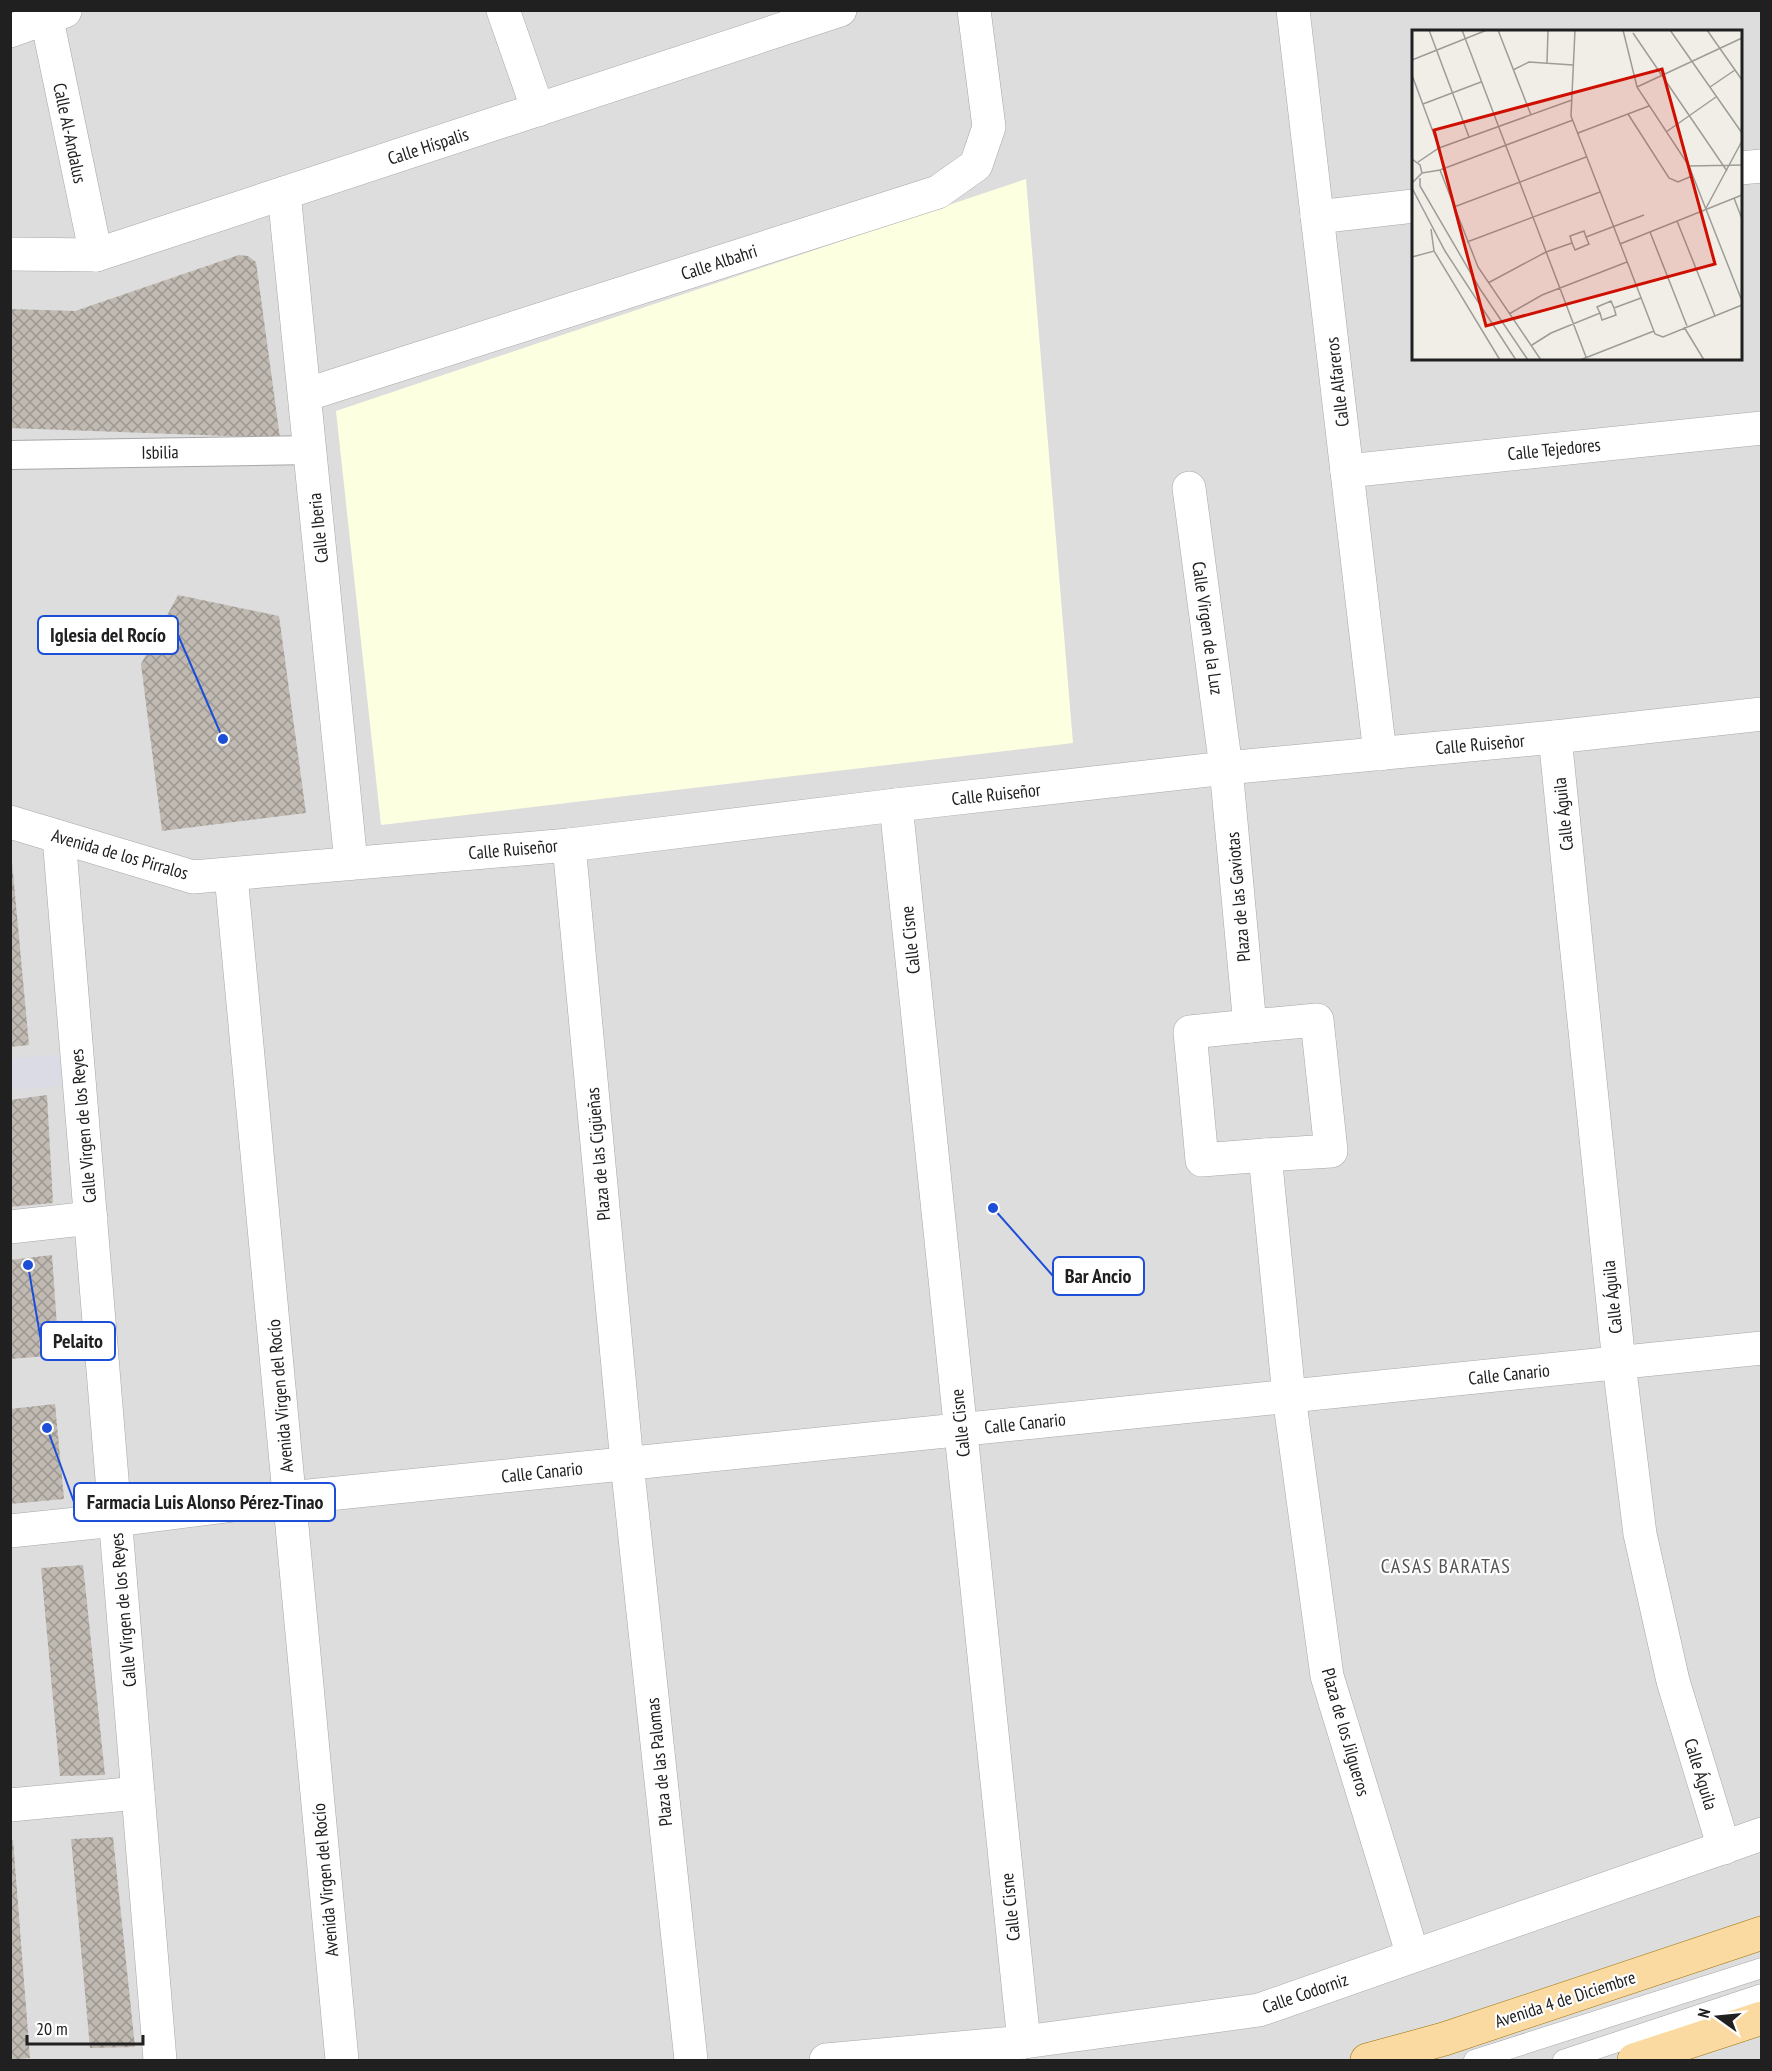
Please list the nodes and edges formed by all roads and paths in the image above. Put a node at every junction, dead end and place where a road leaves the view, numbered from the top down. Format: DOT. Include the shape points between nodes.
graph roads {
  1 [pos="503,10"];
  2 [pos="840,10"];
  3 [pos="974,10"];
  4 [pos="1293,10"];
  5 [pos="53,13"];
  6 [pos="10,31"];
  7 [pos="538,110"];
  8 [pos="1761,166"];
  9 [pos="1742,168"];
  10 [pos="284,193"];
  11 [pos="1412,206"];
  12 [pos="1317,217"];
  13 [pos="10,254"];
  14 [pos="96,255"];
  15 [pos="305,395"];
  16 [pos="1761,428"];
  17 [pos="310,450"];
  18 [pos="10,455"];
  19 [pos="1347,471"];
  20 [pos="1189,488"];
  21 [pos="1761,714"];
  22 [pos="1555,737"];
  23 [pos="1380,754"];
  24 [pos="1226,768"];
  25 [pos="896,805"];
  26 [pos="10,822"];
  27 [pos="59,837"];
  28 [pos="569,845"];
  29 [pos="351,863"];
  30 [pos="231,874"];
  31 [pos="1250,1026"];
  32 [pos="1265,1155"];
  33 [pos="91,1218"];
  34 [pos="10,1227"];
  35 [pos="1761,1348"];
  36 [pos="1619,1362"];
  37 [pos="1289,1396"];
  38 [pos="961,1429"];
  39 [pos="627,1463"];
  40 [pos="289,1498"];
  41 [pos="115,1520"];
  42 [pos="10,1531"];
  43 [pos="138,1793"];
  44 [pos="10,1805"];
  45 [pos="1761,1834"];
  46 [pos="1724,1848"];
  47 [pos="1761,1933"];
  48 [pos="1413,1956"];
  49 [pos="1761,1968"];
  50 [pos="1761,1994"];
  51 [pos="1761,2018"];
  52 [pos="1024,2042"];
  53 [pos="160,2061"];
  54 [pos="342,2061"];
  55 [pos="691,2061"];
  56 [pos="826,2061"];
  57 [pos="1367,2061"];
  58 [pos="1474,2061"];
  59 [pos="1563,2061"];
  60 [pos="1634,2061"];
  1 -- 7 [label="street"];
  2 -- 7 [label="street, Calle Híspalis"];
  3 -- 15 [label="street, Calle Albahri" via="989,127 976,165 938,192"];
  4 -- 12 [label="street, Calle Alfareros"];
  5 -- 6 [label="street"];
  5 -- 14 [label="street, Calle Al-Andalus"];
  7 -- 10 [label="street, Calle Híspalis"];
  8 -- 9 [label="street"];
  10 -- 14 [label="street, Calle Híspalis"];
  10 -- 15 [label="street, Calle Iberia"];
  11 -- 12 [label="street"];
  12 -- 19 [label="street, Calle Alfareros"];
  13 -- 14 [label="street, Calle Híspalis"];
  15 -- 17 [label="street, Calle Iberia"];
  16 -- 19 [label="street, Calle Tejedores"];
  17 -- 18 [label="street, Isbilia"];
  17 -- 29 [label="street, Calle Iberia"];
  19 -- 23 [label="street, Calle Alfareros"];
  20 -- 24 [label="street, Calle Virgen de la Luz"];
  21 -- 22 [label="street, Calle Ruiseñor"];
  22 -- 23 [label="street, Calle Ruiseñor"];
  22 -- 36 [label="street, Calle Águila"];
  23 -- 24 [label="street, Calle Ruiseñor"];
  24 -- 25 [label="street, Calle Ruiseñor"];
  24 -- 31 [label="street, Plaza de las Gaviotas"];
  25 -- 28 [label="street, Calle Ruiseñor"];
  25 -- 38 [label="street, Calle Cisne"];
  26 -- 27 [label="street, Avenida de los Pirralos"];
  27 -- 30 [label="street, Avenida de los Pirralos" via="193,877"];
  27 -- 33 [label="street, Calle Virgen de los Reyes"];
  28 -- 29 [label="street, Calle Ruiseñor"];
  28 -- 39 [label="street, Plaza de las Cigüeñas"];
  29 -- 30 [label="street, Calle Ruiseñor"];
  30 -- 40 [label="street, Avenida Virgen del Rocío"];
  31 -- 32 [label="street" via="1190,1032 1202,1160"];
  31 -- 32 [label="street" via="1317,1020 1331,1151"];
  32 -- 37 [label="street"];
  33 -- 34 [label="street"];
  33 -- 41 [label="street, Calle Virgen de los Reyes"];
  35 -- 36 [label="street, Calle Canario"];
  36 -- 37 [label="street, Calle Canario"];
  36 -- 46 [label="street, Calle Águila" via="1640,1534 1673,1681"];
  37 -- 38 [label="street, Calle Canario"];
  37 -- 48 [label="street, Plaza de los Jilgueros" via="1328,1676"];
  38 -- 39 [label="street, Calle Canario"];
  38 -- 52 [label="street, Calle Cisne"];
  39 -- 40 [label="street, Calle Canario"];
  39 -- 55 [label="street, Plaza de las Palomas"];
  40 -- 41 [label="street, Calle Canario"];
  40 -- 54 [label="street, Avenida Virgen del Rocío"];
  41 -- 42 [label="street, Calle Canario"];
  41 -- 43 [label="street, Calle Virgen de los Reyes"];
  43 -- 44 [label="street"];
  43 -- 53 [label="street, Calle Virgen de los Reyes"];
  45 -- 46 [label="street, Calle Codorniz"];
  46 -- 48 [label="street, Calle Codorniz"];
  47 -- 57 [label="main road, Avenida 4 de Diciembre"];
  48 -- 52 [label="street, Calle Codorniz" via="1259,2010"];
  49 -- 58 [label="lane"];
  50 -- 59 [label="lane"];
  51 -- 60 [label="main road"];
  52 -- 56 [label="street, Calle Codorniz"];
}
